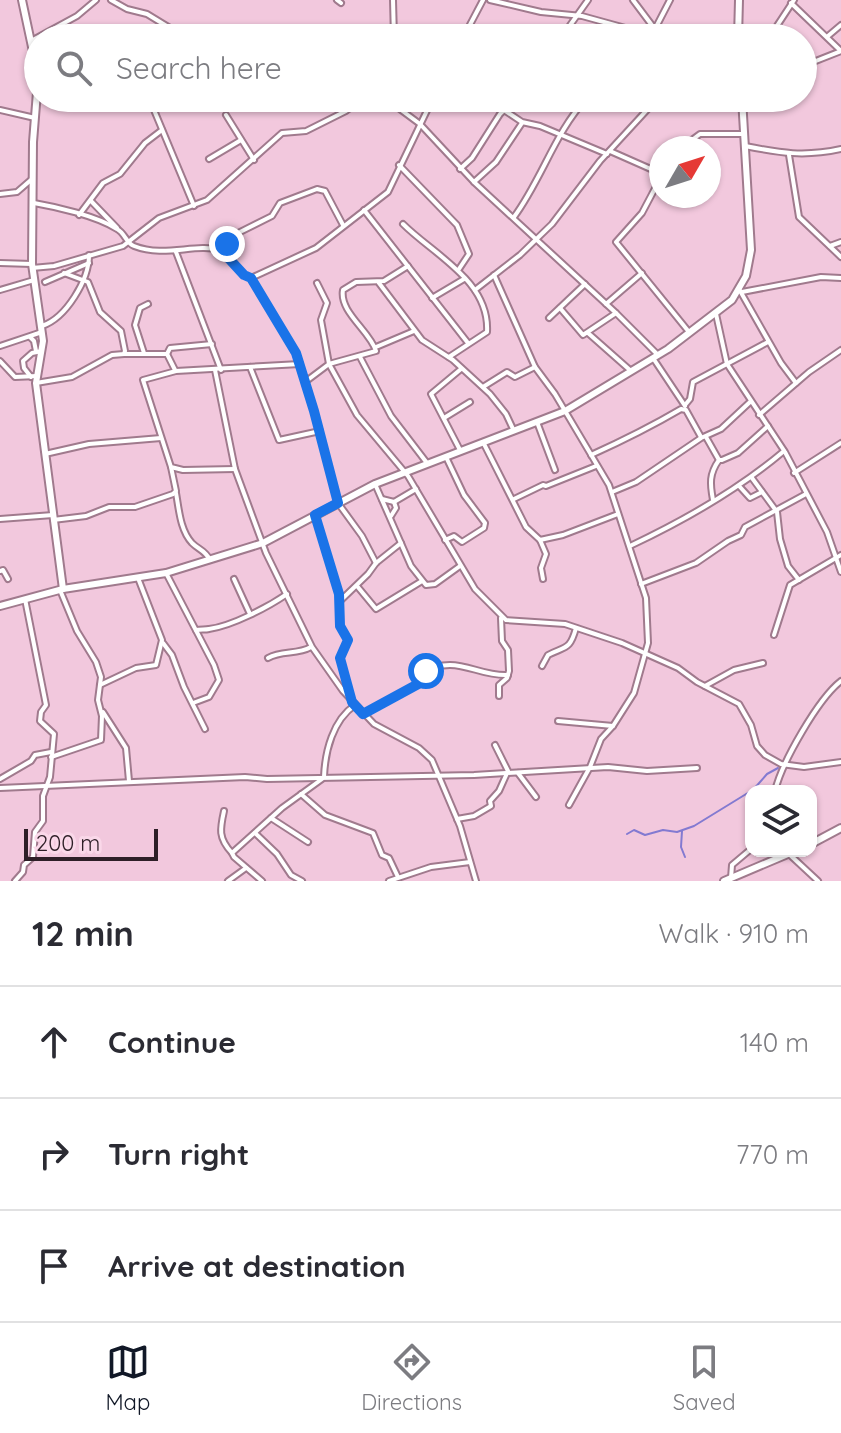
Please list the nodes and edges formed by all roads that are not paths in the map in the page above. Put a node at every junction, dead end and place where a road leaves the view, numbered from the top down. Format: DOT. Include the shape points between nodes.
graph roads {
  1 [pos="22,0"];
  2 [pos="96,0"];
  3 [pos="111,0"];
  4 [pos="393,0"];
  5 [pos="483,0"];
  6 [pos="490,0"];
  7 [pos="588,0"];
  8 [pos="633,0"];
  9 [pos="670,0"];
  10 [pos="739,0"];
  11 [pos="792,2"];
  12 [pos="575,15"];
  13 [pos="27,24"];
  14 [pos="62,24"];
  15 [pos="163,24"];
  16 [pos="394,24"];
  17 [pos="470,24"];
  18 [pos="570,24"];
  19 [pos="609,24"];
  20 [pos="650,24"];
  21 [pos="658,24"];
  22 [pos="738,24"];
  23 [pos="778,24"];
  24 [pos="815,24"];
  25 [pos="841,25"];
  26 [pos="817,26"];
  27 [pos="828,36"];
  28 [pos="817,60"];
  29 [pos="0,110"];
  30 [pos="35,112"];
  31 [pos="155,112"];
  32 [pos="343,112"];
  33 [pos="404,112"];
  34 [pos="426,112"];
  35 [pos="502,112"];
  36 [pos="507,112"];
  37 [pos="576,112"];
  38 [pos="646,112"];
  39 [pos="743,112"];
  40 [pos="226,115"];
  41 [pos="35,118"];
  42 [pos="522,122"];
  43 [pos="420,124"];
  44 [pos="162,130"];
  45 [pos="559,134"];
  46 [pos="744,134"];
  47 [pos="697,136"];
  48 [pos="242,139"];
  49 [pos="745,146"];
  50 [pos="841,149"];
  51 [pos="609,153"];
  52 [pos="789,155"];
  53 [pos="209,159"];
  54 [pos="254,160"];
  55 [pos="399,165"];
  56 [pos="649,168"];
  57 [pos="460,169"];
  58 [pos="32,179"];
  59 [pos="474,182"];
  60 [pos="0,194"];
  61 [pos="91,201"];
  62 [pos="649,201"];
  63 [pos="34,203"];
  64 [pos="194,206"];
  65 [pos="364,210"];
  66 [pos="79,215"];
  67 [pos="514,217"];
  68 [pos="403,224"];
  69 [pos="343,225"];
  70 [pos="119,229"];
  71 [pos="537,239"];
  72 [pos="841,242"];
  73 [pos="128,243"];
  74 [pos="830,246"];
  75 [pos="221,250"];
  76 [pos="176,252"];
  77 [pos="89,255"];
  78 [pos="841,257"];
  79 [pos="0,263"];
  80 [pos="89,263"];
  81 [pos="32,266"];
  82 [pos="408,266"];
  83 [pos="459,270"];
  84 [pos="64,273"];
  85 [pos="642,273"];
  86 [pos="494,275"];
  87 [pos="84,278"];
  88 [pos="251,278"];
  89 [pos="841,278"];
  90 [pos="464,279"];
  91 [pos="34,280"];
  92 [pos="45,282"];
  93 [pos="317,283"];
  94 [pos="379,283"];
  95 [pos="585,284"];
  96 [pos="0,290"];
  97 [pos="475,290"];
  98 [pos="740,290"];
  99 [pos="432,298"];
  100 [pos="148,304"];
  101 [pos="606,304"];
  102 [pos="560,308"];
  103 [pos="716,312"];
  104 [pos="616,313"];
  105 [pos="549,318"];
  106 [pos="42,329"];
  107 [pos="414,331"];
  108 [pos="587,333"];
  109 [pos="690,334"];
  110 [pos="27,337"];
  111 [pos="768,342"];
  112 [pos="212,344"];
  113 [pos="469,344"];
  114 [pos="0,346"];
  115 [pos="376,348"];
  116 [pos="841,350"];
  117 [pos="39,351"];
  118 [pos="144,353"];
  119 [pos="124,354"];
  120 [pos="167,354"];
  121 [pos="655,356"];
  122 [pos="360,357"];
  123 [pos="449,357"];
  124 [pos="0,361"];
  125 [pos="300,364"];
  126 [pos="329,364"];
  127 [pos="727,364"];
  128 [pos="250,367"];
  129 [pos="535,367"];
  130 [pos="462,368"];
  131 [pos="218,370"];
  132 [pos="176,371"];
  133 [pos="631,371"];
  134 [pos="35,379"];
  135 [pos="305,382"];
  136 [pos="796,383"];
  137 [pos="483,387"];
  138 [pos="470,402"];
  139 [pos="750,402"];
  140 [pos="685,408"];
  141 [pos="565,411"];
  142 [pos="759,415"];
  143 [pos="444,418"];
  144 [pos="537,422"];
  145 [pos="768,426"];
  146 [pos="320,431"];
  147 [pos="514,431"];
  148 [pos="161,438"];
  149 [pos="704,438"];
  150 [pos="483,442"];
  151 [pos="841,443"];
  152 [pos="460,450"];
  153 [pos="784,451"];
  154 [pos="45,454"];
  155 [pos="445,455"];
  156 [pos="591,455"];
  157 [pos="719,460"];
  158 [pos="427,463"];
  159 [pos="598,466"];
  160 [pos="171,467"];
  161 [pos="235,469"];
  162 [pos="555,470"];
  163 [pos="404,472"];
  164 [pos="794,473"];
  165 [pos="752,478"];
  166 [pos="375,484"];
  167 [pos="740,487"];
  168 [pos="416,489"];
  169 [pos="176,491"];
  170 [pos="762,492"];
  171 [pos="611,493"];
  172 [pos="806,494"];
  173 [pos="382,499"];
  174 [pos="514,499"];
  175 [pos="713,500"];
  176 [pos="394,502"];
  177 [pos="338,503"];
  178 [pos="777,512"];
  179 [pos="618,514"];
  180 [pos="315,515"];
  181 [pos="391,516"];
  182 [pos="53,517"];
  183 [pos="0,519"];
  184 [pos="445,540"];
  185 [pos="540,540"];
  186 [pos="263,543"];
  187 [pos="401,543"];
  188 [pos="630,546"];
  189 [pos="839,556"];
  190 [pos="210,561"];
  191 [pos="376,563"];
  192 [pos="460,566"];
  193 [pos="0,571"];
  194 [pos="841,572"];
  195 [pos="166,573"];
  196 [pos="138,578"];
  197 [pos="8,579"];
  198 [pos="234,579"];
  199 [pos="543,579"];
  200 [pos="799,580"];
  201 [pos="422,581"];
  202 [pos="641,584"];
  203 [pos="357,586"];
  204 [pos="62,589"];
  205 [pos="287,594"];
  206 [pos="25,599"];
  207 [pos="340,601"];
  208 [pos="0,606"];
  209 [pos="250,614"];
  210 [pos="501,618"];
  211 [pos="576,628"];
  212 [pos="196,630"];
  213 [pos="774,635"];
  214 [pos="163,643"];
  215 [pos="312,647"];
  216 [pos="646,654"];
  217 [pos="268,658"];
  218 [pos="763,663"];
  219 [pos="542,666"];
  220 [pos="508,675"];
  221 [pos="841,681"];
  222 [pos="100,685"];
  223 [pos="705,686"];
  224 [pos="499,696"];
  225 [pos="193,703"];
  226 [pos="354,704"];
  227 [pos="99,707"];
  228 [pos="363,714"];
  229 [pos="558,721"];
  230 [pos="613,726"];
  231 [pos="205,729"];
  232 [pos="495,745"];
  233 [pos="51,754"];
  234 [pos="841,762"];
  235 [pos="785,765"];
  236 [pos="590,767"];
  237 [pos="697,768"];
  238 [pos="508,771"];
  239 [pos="518,773"];
  240 [pos="439,774"];
  241 [pos="324,777"];
  242 [pos="0,779"];
  243 [pos="129,781"];
  244 [pos="777,785"];
  245 [pos="46,787"];
  246 [pos="0,788"];
  247 [pos="301,794"];
  248 [pos="536,797"];
  249 [pos="569,805"];
  250 [pos="224,811"];
  251 [pos="271,818"];
  252 [pos="457,819"];
  253 [pos="841,828"];
  254 [pos="255,833"];
  255 [pos="817,841"];
  256 [pos="308,842"];
  257 [pos="232,853"];
  258 [pos="745,854"];
  259 [pos="780,857"];
  260 [pos="796,857"];
  261 [pos="470,862"];
  262 [pos="246,868"];
  263 [pos="398,877"];
  264 [pos="728,879"];
  265 [pos="15,881"];
  266 [pos="228,881"];
  267 [pos="262,881"];
  268 [pos="302,881"];
  269 [pos="389,881"];
  270 [pos="476,881"];
  271 [pos="818,881"];
  1 -- 13 [label="street"];
  2 -- 14 [label="street"];
  3 -- 15 [label="street"];
  4 -- 16 [label="street"];
  5 -- 17 [label="street"];
  6 -- 12 [label="street"];
  7 -- 12 [label="street"];
  8 -- 20 [label="street"];
  9 -- 21 [label="street"];
  10 -- 22 [label="street"];
  11 -- 23 [label="street"];
  11 -- 24 [label="street"];
  12 -- 18 [label="street"];
  12 -- 19 [label="street"];
  25 -- 27 [label="street"];
  26 -- 27 [label="street"];
  27 -- 28 [label="street" via="841,51"];
  29 -- 41 [label="street"];
  30 -- 41 [label="street"];
  31 -- 44 [label="street"];
  32 -- 54 [label="street" via="306,131 282,133"];
  33 -- 43 [label="street"];
  34 -- 43 [label="street"];
  35 -- 57 [label="street"];
  36 -- 42 [label="street"];
  37 -- 45 [label="street"];
  38 -- 51 [label="street"];
  39 -- 46 [label="street"];
  40 -- 48 [label="street"];
  41 -- 58 [label="street"];
  42 -- 45 [label="street"];
  42 -- 59 [label="street" via="496,162"];
  43 -- 55 [label="street"];
  43 -- 57 [label="street"];
  44 -- 61 [label="street" via="120,174 103,183"];
  44 -- 64 [label="street"];
  45 -- 51 [label="street"];
  45 -- 67 [label="street"];
  46 -- 47 [label="street"];
  46 -- 49 [label="street"];
  48 -- 53 [label="street"];
  48 -- 54 [label="street"];
  49 -- 52 [label="street"];
  49 -- 98 [label="street" via="751,250"];
  50 -- 52 [label="street"];
  51 -- 56 [label="street"];
  51 -- 71 [label="street"];
  52 -- 74 [label="street" via="799,217"];
  54 -- 64 [label="street"];
  55 -- 65 [label="street" via="388,192"];
  55 -- 83 [label="street" via="457,225 469,254"];
  57 -- 59 [label="street"];
  58 -- 60 [label="street" via="17,192"];
  58 -- 63 [label="street"];
  59 -- 67 [label="street"];
  61 -- 66 [label="street"];
  61 -- 70 [label="street"];
  62 -- 85 [label="street" via="616,242"];
  63 -- 66 [label="street"];
  63 -- 81 [label="street"];
  64 -- 73 [label="street" via="159,218"];
  65 -- 69 [label="street"];
  65 -- 82 [label="street"];
  66 -- 70 [label="street"];
  67 -- 71 [label="street"];
  68 -- 83 [label="street"];
  69 -- 75 [label="street" via="325,191 317,189 280,203 272,216 240,232"];
  69 -- 88 [label="street" via="307,253"];
  70 -- 73 [label="street"];
  71 -- 86 [label="street"];
  71 -- 95 [label="street"];
  72 -- 74 [label="street"];
  73 -- 76 [label="street"];
  73 -- 77 [label="street"];
  74 -- 78 [label="street"];
  75 -- 76 [label="street"];
  75 -- 88 [label="street"];
  76 -- 112 [label="street"];
  77 -- 80 [label="street"];
  77 -- 81 [label="street" via="54,266"];
  79 -- 81 [label="street"];
  80 -- 84 [label="street"];
  80 -- 87 [label="street"];
  81 -- 91 [label="street"];
  82 -- 94 [label="street"];
  82 -- 99 [label="street"];
  83 -- 90 [label="street"];
  84 -- 87 [label="street"];
  84 -- 92 [label="street"];
  85 -- 101 [label="street"];
  85 -- 109 [label="street"];
  86 -- 97 [label="street"];
  86 -- 129 [label="street"];
  87 -- 106 [label="street" via="67,306"];
  87 -- 119 [label="street" via="100,312 123,336"];
  88 -- 125 [label="street"];
  89 -- 98 [label="street"];
  90 -- 97 [label="street"];
  90 -- 99 [label="street"];
  91 -- 96 [label="street"];
  91 -- 106 [label="street"];
  93 -- 126 [label="street" via="327,303 321,320"];
  94 -- 107 [label="street"];
  94 -- 115 [label="street" via="356,282 341,295"];
  95 -- 101 [label="street"];
  95 -- 102 [label="street"];
  97 -- 113 [label="street" via="488,330"];
  98 -- 103 [label="street"];
  98 -- 111 [label="street"];
  99 -- 113 [label="street"];
  100 -- 118 [label="street" via="140,308 135,325"];
  101 -- 104 [label="street"];
  102 -- 105 [label="street"];
  102 -- 108 [label="street" via="583,335"];
  103 -- 109 [label="street"];
  103 -- 127 [label="street"];
  104 -- 108 [label="street"];
  104 -- 121 [label="street"];
  106 -- 110 [label="street"];
  106 -- 117 [label="street"];
  107 -- 115 [label="street"];
  107 -- 123 [label="street"];
  108 -- 133 [label="street"];
  109 -- 121 [label="street"];
  110 -- 114 [label="street"];
  110 -- 117 [label="street"];
  111 -- 127 [label="street"];
  111 -- 136 [label="street"];
  112 -- 120 [label="street" via="170,348"];
  112 -- 131 [label="street"];
  113 -- 123 [label="street"];
  115 -- 122 [label="street"];
  116 -- 136 [label="street"];
  117 -- 134 [label="street"];
  117 -- 134 [label="street" via="23,361"];
  118 -- 119 [label="street"];
  118 -- 120 [label="street"];
  119 -- 134 [label="street" via="67,378"];
  120 -- 132 [label="street"];
  121 -- 133 [label="street"];
  121 -- 140 [label="street"];
  122 -- 126 [label="street"];
  122 -- 158 [label="street" via="391,416"];
  123 -- 130 [label="street"];
  124 -- 134 [label="street" via="15,377"];
  125 -- 128 [label="street"];
  125 -- 135 [label="street"];
  126 -- 135 [label="street"];
  126 -- 163 [label="street" via="352,408"];
  127 -- 139 [label="street"];
  127 -- 140 [label="street" via="693,382"];
  128 -- 131 [label="street"];
  128 -- 146 [label="street" via="279,440"];
  129 -- 137 [label="street" via="515,377 507,372"];
  129 -- 141 [label="street"];
  130 -- 137 [label="street"];
  130 -- 143 [label="street" via="431,394"];
  131 -- 132 [label="street"];
  131 -- 161 [label="street"];
  132 -- 148 [label="street" via="143,380"];
  133 -- 141 [label="street"];
  134 -- 154 [label="street"];
  135 -- 146 [label="street"];
  136 -- 142 [label="street"];
  137 -- 147 [label="street"];
  138 -- 143 [label="street"];
  139 -- 142 [label="street"];
  139 -- 149 [label="street"];
  140 -- 149 [label="street"];
  140 -- 156 [label="street"];
  141 -- 144 [label="street"];
  141 -- 156 [label="street"];
  142 -- 145 [label="street"];
  143 -- 152 [label="street"];
  144 -- 147 [label="street"];
  144 -- 162 [label="street"];
  145 -- 153 [label="street"];
  145 -- 157 [label="street" via="738,453"];
  146 -- 177 [label="street"];
  147 -- 150 [label="street"];
  148 -- 154 [label="street"];
  148 -- 160 [label="street"];
  149 -- 157 [label="street"];
  149 -- 171 [label="street"];
  150 -- 152 [label="street"];
  150 -- 174 [label="street"];
  151 -- 164 [label="street"];
  152 -- 155 [label="street"];
  153 -- 164 [label="street"];
  153 -- 165 [label="street"];
  154 -- 182 [label="street"];
  155 -- 158 [label="street"];
  155 -- 184 [label="street" via="485,523 462,542 454,536"];
  156 -- 159 [label="street"];
  157 -- 175 [label="street" via="709,481"];
  158 -- 163 [label="street"];
  159 -- 171 [label="street"];
  159 -- 174 [label="street"];
  160 -- 161 [label="street"];
  160 -- 169 [label="street"];
  161 -- 186 [label="street"];
  163 -- 166 [label="street"];
  163 -- 168 [label="street"];
  164 -- 172 [label="street"];
  165 -- 167 [label="street"];
  165 -- 170 [label="street"];
  166 -- 173 [label="street"];
  166 -- 177 [label="street"];
  167 -- 170 [label="street" via="750,498"];
  167 -- 175 [label="street"];
  168 -- 176 [label="street"];
  168 -- 184 [label="street"];
  169 -- 182 [label="street" via="135,507"];
  169 -- 190 [label="street" via="188,537"];
  170 -- 178 [label="street"];
  171 -- 179 [label="street"];
  172 -- 178 [label="street"];
  172 -- 189 [label="street"];
  173 -- 176 [label="street"];
  173 -- 181 [label="street"];
  174 -- 185 [label="street" via="526,527"];
  175 -- 188 [label="street"];
  176 -- 181 [label="street"];
  177 -- 180 [label="street"];
  177 -- 191 [label="street"];
  178 -- 200 [label="street" via="788,566"];
  178 -- 202 [label="street" via="745,527 741,535 696,563"];
  179 -- 185 [label="street"];
  179 -- 188 [label="street"];
  180 -- 186 [label="street"];
  180 -- 207 [label="street"];
  181 -- 187 [label="street"];
  182 -- 183 [label="street"];
  182 -- 204 [label="street"];
  184 -- 192 [label="street"];
  185 -- 199 [label="street" via="546,554"];
  186 -- 190 [label="street"];
  186 -- 205 [label="street"];
  187 -- 191 [label="street"];
  187 -- 201 [label="street"];
  188 -- 202 [label="street"];
  189 -- 194 [label="street"];
  189 -- 200 [label="street"];
  190 -- 195 [label="street"];
  191 -- 203 [label="street"];
  192 -- 201 [label="street" via="435,584"];
  192 -- 210 [label="street"];
  193 -- 197 [label="street"];
  195 -- 196 [label="street"];
  195 -- 212 [label="street"];
  196 -- 204 [label="street"];
  196 -- 214 [label="street"];
  198 -- 209 [label="street"];
  200 -- 213 [label="street" via="786,590"];
  201 -- 203 [label="street" via="376,609"];
  202 -- 216 [label="street" via="648,617"];
  203 -- 207 [label="street"];
  204 -- 206 [label="street"];
  204 -- 222 [label="street" via="77,631 96,662"];
  205 -- 209 [label="street"];
  205 -- 215 [label="street"];
  206 -- 208 [label="street"];
  206 -- 233 [label="street" via="46,705 40,721 54,734"];
  207 -- 226 [label="street" via="339,623 348,640 340,658"];
  209 -- 212 [label="street"];
  210 -- 211 [label="street"];
  210 -- 220 [label="street"];
  211 -- 216 [label="street"];
  211 -- 219 [label="street" via="573,641 548,655"];
  212 -- 225 [label="street" via="219,680 209,697"];
  214 -- 222 [label="street" via="157,664"];
  214 -- 225 [label="street"];
  215 -- 217 [label="street"];
  215 -- 226 [label="street"];
  216 -- 223 [label="street"];
  216 -- 230 [label="street" via="634,693"];
  218 -- 223 [label="street" via="734,670"];
  220 -- 224 [label="street" via="499,685"];
  220 -- 228 [label="street" via="468,666 436,667 422,674 420,683"];
  221 -- 235 [label="street" via="814,711"];
  222 -- 227 [label="street"];
  223 -- 235 [label="street" via="743,708 757,746"];
  225 -- 231 [label="street"];
  226 -- 228 [label="street"];
  226 -- 241 [label="street" via="339,719"];
  227 -- 233 [label="street" via="101,740"];
  227 -- 243 [label="street" via="126,748"];
  228 -- 240 [label="street" via="426,752"];
  229 -- 230 [label="street"];
  230 -- 236 [label="street" via="601,739"];
  232 -- 238 [label="street"];
  233 -- 242 [label="street" via="35,755"];
  233 -- 245 [label="street"];
  234 -- 235 [label="street"];
  235 -- 244 [label="street"];
  236 -- 237 [label="street"];
  236 -- 239 [label="street"];
  236 -- 249 [label="street"];
  238 -- 239 [label="street"];
  238 -- 240 [label="street"];
  238 -- 252 [label="street" via="489,809"];
  239 -- 248 [label="street"];
  240 -- 241 [label="street"];
  240 -- 252 [label="street"];
  241 -- 243 [label="street"];
  241 -- 247 [label="street"];
  243 -- 245 [label="street"];
  245 -- 246 [label="street"];
  245 -- 265 [label="street" via="33,857"];
  247 -- 251 [label="street"];
  247 -- 263 [label="street" via="325,815 373,833"];
  250 -- 257 [label="street" via="219,831"];
  251 -- 254 [label="street"];
  251 -- 256 [label="street"];
  252 -- 261 [label="street"];
  253 -- 255 [label="street"];
  254 -- 257 [label="street"];
  254 -- 268 [label="street"];
  257 -- 262 [label="street"];
  258 -- 264 [label="street" via="732,865"];
  259 -- 264 [label="street"];
  260 -- 271 [label="street"];
  261 -- 263 [label="street"];
  261 -- 270 [label="street"];
  262 -- 266 [label="street"];
  262 -- 267 [label="street"];
  263 -- 269 [label="street"];
}
